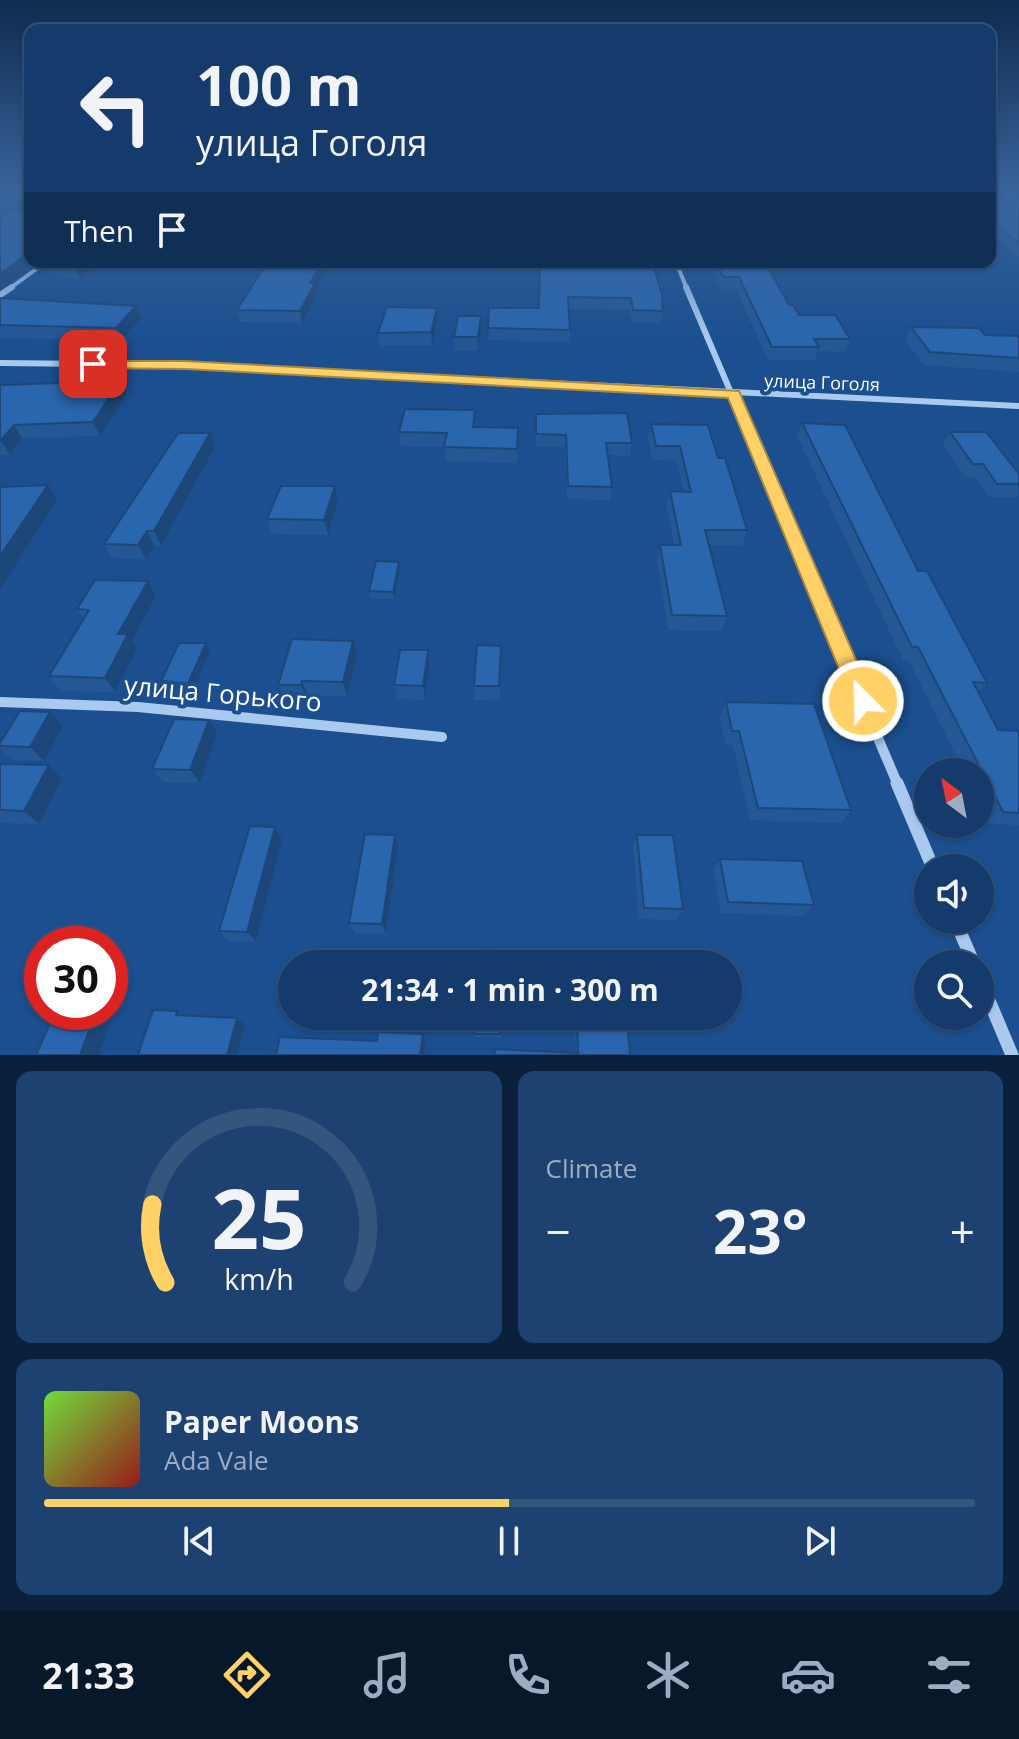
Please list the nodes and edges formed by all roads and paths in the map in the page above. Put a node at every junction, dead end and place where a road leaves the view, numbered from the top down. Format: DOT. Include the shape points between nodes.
graph roads {
  1 [pos="38,268"];
  2 [pos="679,268"];
  3 [pos="0,295"];
  4 [pos="0,363"];
  5 [pos="734,394"];
  6 [pos="1019,406"];
  7 [pos="0,702"];
  8 [pos="442,737"];
  9 [pos="927,854"];
  10 [pos="994,1012"];
  11 [pos="1012,1055"];
  1 -- 3 [label="street"];
  2 -- 5 [label="street"];
  4 -- 5 [label="street, улица Гоголя" via="185,365"];
  5 -- 6 [label="street, улица Гоголя"];
  5 -- 9 [label="street"];
  7 -- 8 [label="street, улица Горького" via="138,707"];
  10 -- 11 [label="street"];
}
